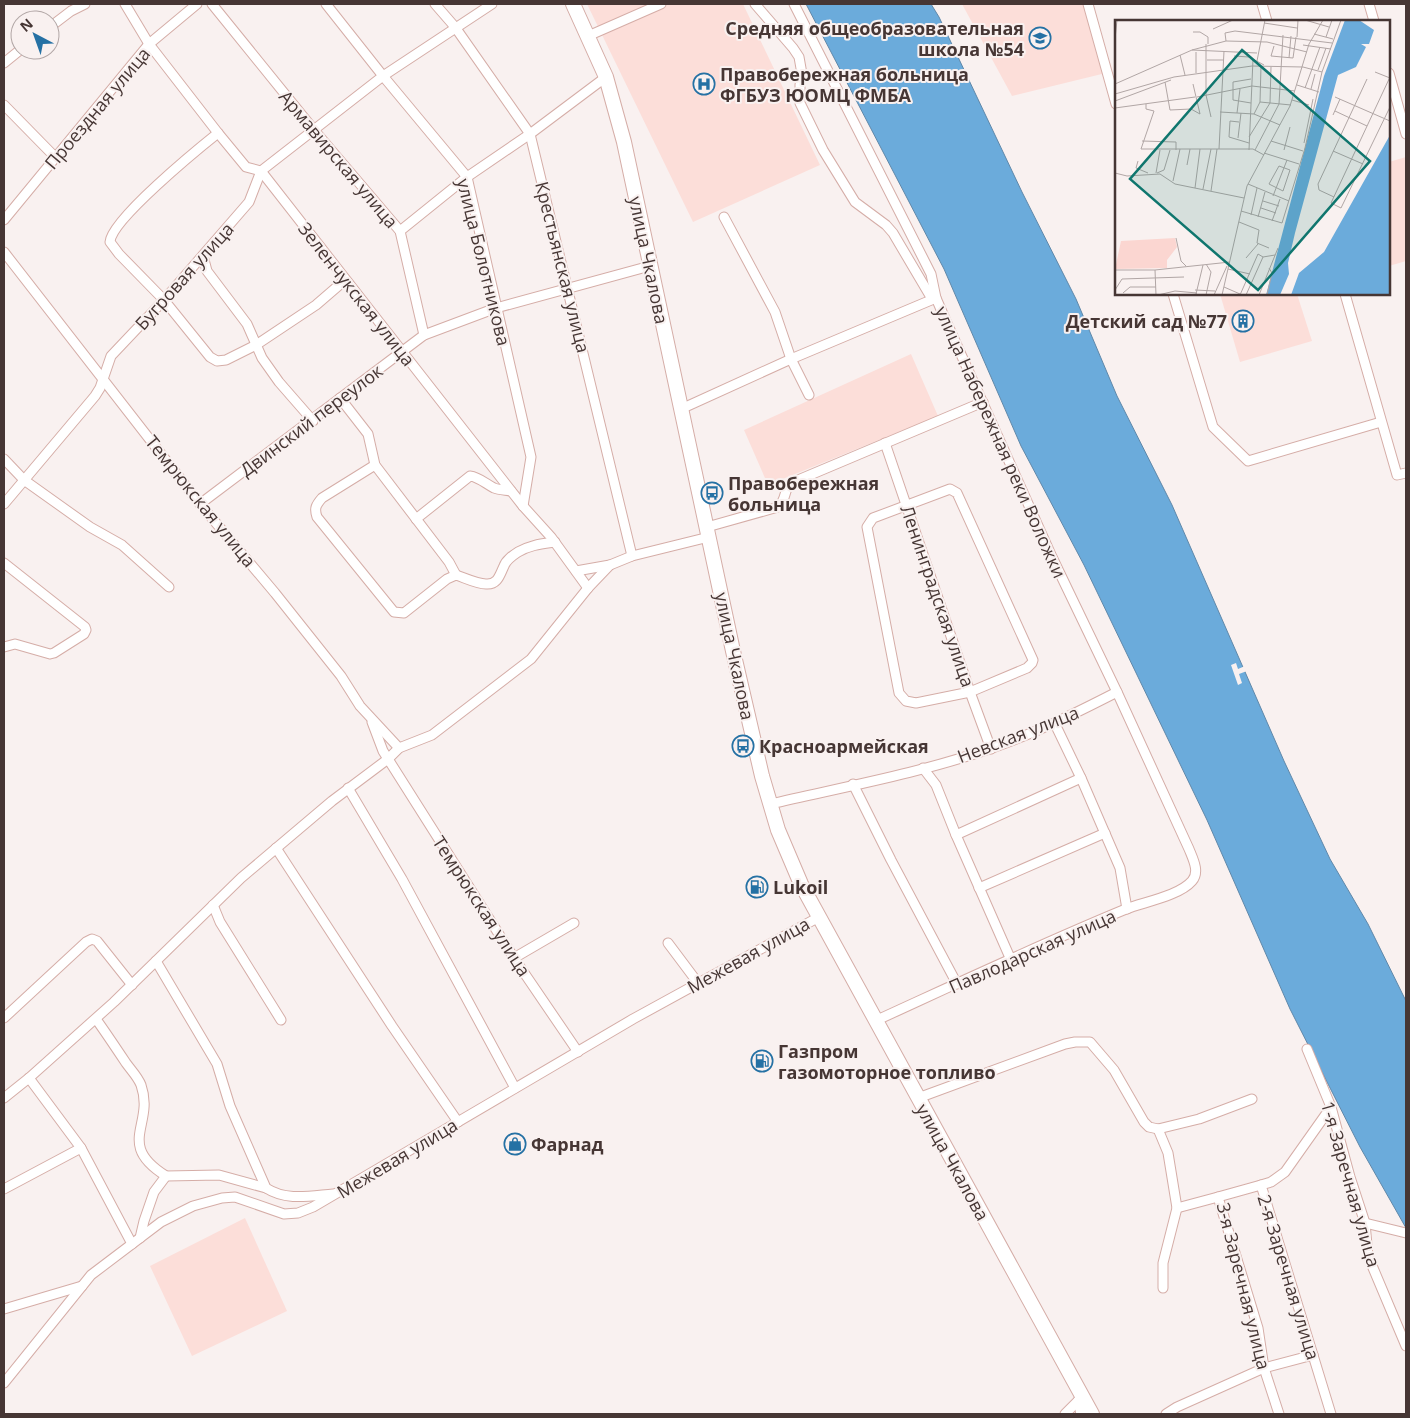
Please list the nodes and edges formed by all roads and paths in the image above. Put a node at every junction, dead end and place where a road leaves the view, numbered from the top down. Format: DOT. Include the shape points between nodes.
graph roads {
  1 [pos="84,4"];
  2 [pos="126,4"];
  3 [pos="197,4"];
  4 [pos="212,4"];
  5 [pos="326,4"];
  6 [pos="435,4"];
  7 [pos="492,4"];
  8 [pos="574,4"];
  9 [pos="661,4"];
  10 [pos="755,4"];
  11 [pos="794,4"];
  12 [pos="1088,4"];
  13 [pos="1262,4"];
  14 [pos="1369,4"];
  15 [pos="60,19"];
  16 [pos="1266,20"];
  17 [pos="1374,20"];
  18 [pos="455,27"];
  19 [pos="588,36"];
  20 [pos="149,44"];
  21 [pos="382,76"];
  22 [pos="606,77"];
  23 [pos="1390,77"];
  24 [pos="1115,100"];
  25 [pos="4,105"];
  26 [pos="314,130"];
  27 [pos="218,132"];
  28 [pos="530,134"];
  29 [pos="1406,134"];
  30 [pos="56,158"];
  31 [pos="261,171"];
  32 [pos="467,177"];
  33 [pos="724,217"];
  34 [pos="4,220"];
  35 [pos="400,231"];
  36 [pos="4,252"];
  37 [pos="203,256"];
  38 [pos="650,266"];
  39 [pos="345,280"];
  40 [pos="569,289"];
  41 [pos="1173,295"];
  42 [pos="1345,295"];
  43 [pos="934,299"];
  44 [pos="164,300"];
  45 [pos="496,308"];
  46 [pos="424,335"];
  47 [pos="256,345"];
  48 [pos="401,352"];
  49 [pos="791,359"];
  50 [pos="103,377"];
  51 [pos="810,395"];
  52 [pos="340,398"];
  53 [pos="983,402"];
  54 [pos="681,409"];
  55 [pos="312,421"];
  56 [pos="1381,422"];
  57 [pos="885,443"];
  58 [pos="4,459"];
  59 [pos="375,465"];
  60 [pos="1406,473"];
  61 [pos="24,480"];
  62 [pos="511,491"];
  63 [pos="4,504"];
  64 [pos="200,504"];
  65 [pos="523,506"];
  66 [pos="907,506"];
  67 [pos="416,519"];
  68 [pos="708,532"];
  69 [pos="555,542"];
  70 [pos="632,556"];
  71 [pos="4,563"];
  72 [pos="610,565"];
  73 [pos="576,571"];
  74 [pos="456,575"];
  75 [pos="169,587"];
  76 [pos="588,588"];
  77 [pos="4,647"];
  78 [pos="970,692"];
  79 [pos="1117,692"];
  80 [pos="370,717"];
  81 [pos="1055,724"];
  82 [pos="399,748"];
  83 [pos="991,749"];
  84 [pos="388,759"];
  85 [pos="923,768"];
  86 [pos="1081,778"];
  87 [pos="853,784"];
  88 [pos="348,788"];
  89 [pos="770,804"];
  90 [pos="1105,833"];
  91 [pos="956,836"];
  92 [pos="276,848"];
  93 [pos="1189,884"];
  94 [pos="980,888"];
  95 [pos="214,905"];
  96 [pos="1127,909"];
  97 [pos="819,917"];
  98 [pos="574,923"];
  99 [pos="668,943"];
  100 [pos="514,958"];
  101 [pos="1011,960"];
  102 [pos="156,961"];
  103 [pos="698,983"];
  104 [pos="957,984"];
  105 [pos="132,985"];
  106 [pos="4,1018"];
  107 [pos="96,1019"];
  108 [pos="281,1020"];
  109 [pos="875,1021"];
  110 [pos="1307,1049"];
  111 [pos="578,1052"];
  112 [pos="29,1078"];
  113 [pos="515,1088"];
  114 [pos="4,1098"];
  115 [pos="918,1098"];
  116 [pos="1252,1099"];
  117 [pos="1331,1107"];
  118 [pos="458,1122"];
  119 [pos="1158,1130"];
  120 [pos="81,1148"];
  121 [pos="166,1176"];
  122 [pos="1261,1185"];
  123 [pos="266,1188"];
  124 [pos="4,1189"];
  125 [pos="337,1193"];
  126 [pos="1218,1197"];
  127 [pos="1177,1208"];
  128 [pos="1365,1224"];
  129 [pos="1406,1233"];
  130 [pos="136,1241"];
  131 [pos="82,1286"];
  132 [pos="1163,1288"];
  133 [pos="4,1310"];
  134 [pos="1406,1346"];
  135 [pos="1313,1354"];
  136 [pos="1264,1368"];
  137 [pos="4,1383"];
  138 [pos="1080,1398"];
  139 [pos="1065,1414"];
  140 [pos="1081,1414"];
  141 [pos="1092,1414"];
  142 [pos="1166,1414"];
  143 [pos="1279,1414"];
  144 [pos="1331,1414"];
  1 -- 15 [label="street"];
  2 -- 20 [label="street, Зеленчукская улица"];
  3 -- 20 [label="street, Проездная улица"];
  4 -- 26 [label="street, Армавирская улица"];
  5 -- 21 [label="street, улица Болотникова"];
  6 -- 18 [label="street, Крестьянская улица"];
  7 -- 18 [label="street"];
  8 -- 19 [label="main road, улица Чкалова"];
  9 -- 19 [label="street"];
  10 -- 43 [label="street" via="799,57 802,74 800,103 822,150 855,202 893,233"];
  11 -- 43 [label="street, улица Набережная реки Воложки" via="931,274"];
  12 -- 24 [label="street"];
  13 -- 16 [label="street"];
  14 -- 17 [label="street"];
  18 -- 21 [label="street"];
  18 -- 28 [label="street, Крестьянская улица"];
  19 -- 22 [label="main road, улица Чкалова"];
  20 -- 27 [label="street, Зеленчукская улица"];
  20 -- 30 [label="street, Проездная улица"];
  21 -- 26 [label="street"];
  21 -- 32 [label="street, улица Болотникова"];
  22 -- 28 [label="street"];
  22 -- 38 [label="main road, улица Чкалова" via="624,142"];
  23 -- 29 [label="street"];
  25 -- 30 [label="street"];
  26 -- 31 [label="street"];
  26 -- 35 [label="street, Армавирская улица"];
  27 -- 31 [label="street, Зеленчукская улица" via="246,166"];
  27 -- 44 [label="street" via="150,192 110,236 110,242 119,254"];
  28 -- 32 [label="street"];
  28 -- 40 [label="street, Крестьянская улица"];
  30 -- 34 [label="street, Проездная улица"];
  31 -- 37 [label="street, Бугровая улица" via="249,202"];
  31 -- 39 [label="street, Зеленчукская улица"];
  32 -- 35 [label="street"];
  32 -- 45 [label="street, улица Болотникова"];
  33 -- 49 [label="street" via="776,312"];
  35 -- 46 [label="street, Армавирская улица"];
  36 -- 50 [label="street, Темрюкская улица"];
  37 -- 44 [label="street, Бугровая улица"];
  37 -- 47 [label="street" via="206,271 247,324"];
  38 -- 40 [label="street, Двинский переулок"];
  38 -- 54 [label="main road, улица Чкалова"];
  39 -- 47 [label="street" via="316,305"];
  39 -- 48 [label="street, Зеленчукская улица"];
  40 -- 45 [label="street, Двинский переулок"];
  40 -- 70 [label="street, Крестьянская улица"];
  41 -- 56 [label="street" via="1213,427 1248,461"];
  42 -- 56 [label="street"];
  43 -- 49 [label="street"];
  43 -- 53 [label="street, улица Набережная реки Воложки"];
  44 -- 47 [label="street" via="212,359 226,360"];
  44 -- 50 [label="street, Бугровая улица" via="112,356"];
  45 -- 46 [label="street, Двинский переулок"];
  45 -- 65 [label="street, улица Болотникова" via="531,457"];
  46 -- 48 [label="street, Двинский переулок"];
  47 -- 55 [label="street" via="279,382"];
  48 -- 52 [label="street, Двинский переулок"];
  48 -- 62 [label="street, Зеленчукская улица"];
  49 -- 51 [label="street"];
  49 -- 54 [label="street"];
  50 -- 61 [label="street, Бугровая улица" via="95,396"];
  50 -- 64 [label="street, Темрюкская улица"];
  52 -- 55 [label="street, Двинский переулок"];
  52 -- 59 [label="street" via="368,434"];
  53 -- 57 [label="street"];
  53 -- 79 [label="street, улица Набережная реки Воложки"];
  54 -- 68 [label="main road, улица Чкалова"];
  55 -- 64 [label="street, Двинский переулок"];
  56 -- 60 [label="street" via="1397,475"];
  57 -- 66 [label="street, Ленинградская улица"];
  57 -- 68 [label="street" via="792,483 778,507"];
  58 -- 61 [label="street"];
  59 -- 67 [label="street"];
  59 -- 74 [label="street" via="322,498 316,505 317,517 392,610 398,613 404,613"];
  61 -- 63 [label="street"];
  61 -- 75 [label="street" via="122,545"];
  62 -- 65 [label="street, Зеленчукская улица"];
  62 -- 67 [label="street" via="500,490 470,476"];
  64 -- 80 [label="street, Темрюкская улица" via="276,593"];
  65 -- 69 [label="street, Зеленчукская улица"];
  66 -- 78 [label="street, Ленинградская улица"];
  66 -- 78 [label="street" via="873,518 867,528 898,693 906,701 916,703"];
  66 -- 78 [label="street" via="950,489 955,491 1032,657 1032,663 1026,668"];
  67 -- 74 [label="street"];
  68 -- 70 [label="street"];
  68 -- 89 [label="main road, улица Чкалова"];
  69 -- 73 [label="street, Зеленчукская улица"];
  69 -- 74 [label="street" via="533,544 518,552 509,558 492,584"];
  70 -- 72 [label="street"];
  71 -- 77 [label="street" via="86,630 50,654 15,644"];
  72 -- 73 [label="street"];
  72 -- 76 [label="street"];
  73 -- 76 [label="street, Зеленчукская улица"];
  76 -- 82 [label="street" via="531,659 432,735"];
  78 -- 83 [label="street, Ленинградская улица"];
  79 -- 81 [label="street, Невская улица"];
  79 -- 93 [label="street, улица Набережная реки Воложки" via="1189,849 1196,869"];
  80 -- 82 [label="street, Темрюкская улица"];
  80 -- 84 [label="street, Темрюкская улица"];
  81 -- 83 [label="street, Невская улица"];
  81 -- 86 [label="street"];
  82 -- 84 [label="street"];
  83 -- 85 [label="street, Невская улица"];
  84 -- 88 [label="street"];
  84 -- 100 [label="street, Темрюкская улица"];
  85 -- 87 [label="street, Невская улица"];
  85 -- 91 [label="street" via="936,785"];
  86 -- 90 [label="street"];
  86 -- 91 [label="street"];
  87 -- 89 [label="street, Невская улица"];
  87 -- 104 [label="street"];
  88 -- 92 [label="street"];
  88 -- 113 [label="street" via="402,879"];
  89 -- 97 [label="main road, улица Чкалова" via="791,863"];
  90 -- 94 [label="street"];
  90 -- 96 [label="street" via="1120,868"];
  91 -- 94 [label="street"];
  92 -- 95 [label="street"];
  92 -- 118 [label="street"];
  93 -- 96 [label="street, Павлодарская улица"];
  94 -- 101 [label="street"];
  95 -- 102 [label="street"];
  95 -- 108 [label="street" via="220,922"];
  96 -- 101 [label="street, Павлодарская улица"];
  97 -- 103 [label="street, Межевая улица"];
  97 -- 109 [label="main road, улица Чкалова"];
  98 -- 100 [label="street"];
  99 -- 103 [label="street"];
  100 -- 111 [label="street, Темрюкская улица"];
  101 -- 104 [label="street, Павлодарская улица"];
  102 -- 105 [label="street"];
  102 -- 123 [label="street" via="217,1064 230,1106"];
  103 -- 111 [label="street, Межевая улица"];
  104 -- 109 [label="street, Павлодарская улица"];
  105 -- 106 [label="street" via="92,939"];
  105 -- 107 [label="street"];
  107 -- 112 [label="street"];
  107 -- 121 [label="street" via="141,1086 143,1105 138,1133 141,1152 153,1168"];
  109 -- 115 [label="main road, улица Чкалова"];
  110 -- 117 [label="street, 1-я Заречная улица"];
  111 -- 113 [label="street, Межевая улица"];
  112 -- 114 [label="street"];
  112 -- 120 [label="street"];
  113 -- 118 [label="street, Межевая улица"];
  115 -- 119 [label="street" via="1065,1044 1090,1042 1114,1070 1146,1125"];
  115 -- 138 [label="main road, улица Чкалова"];
  116 -- 119 [label="street"];
  117 -- 122 [label="street, 2-я Заречная улица" via="1286,1172"];
  117 -- 128 [label="street, 1-я Заречная улица"];
  118 -- 125 [label="street, Межевая улица"];
  119 -- 127 [label="street" via="1168,1153"];
  120 -- 124 [label="street"];
  120 -- 130 [label="street"];
  121 -- 123 [label="street" via="219,1175"];
  121 -- 130 [label="street" via="154,1192"];
  122 -- 126 [label="street, 3-я Заречная улица"];
  122 -- 135 [label="street, 2-я Заречная улица"];
  123 -- 125 [label="street" via="292,1197"];
  125 -- 130 [label="street, Межевая улица" via="313,1208 284,1214 242,1199 222,1198 193,1206 161,1222"];
  126 -- 127 [label="street"];
  126 -- 136 [label="street, 3-я Заречная улица" via="1258,1328"];
  127 -- 132 [label="street" via="1163,1263"];
  128 -- 129 [label="street"];
  128 -- 134 [label="street, 1-я Заречная улица" via="1368,1256"];
  130 -- 131 [label="street, Межевая улица" via="103,1265"];
  131 -- 133 [label="street"];
  131 -- 137 [label="street, Межевая улица"];
  135 -- 136 [label="street"];
  135 -- 144 [label="street, 2-я Заречная улица"];
  136 -- 142 [label="street"];
  136 -- 143 [label="street, 3-я Заречная улица"];
  138 -- 139 [label="street"];
  138 -- 140 [label="street"];
  138 -- 141 [label="main road, улица Чкалова"];
}
